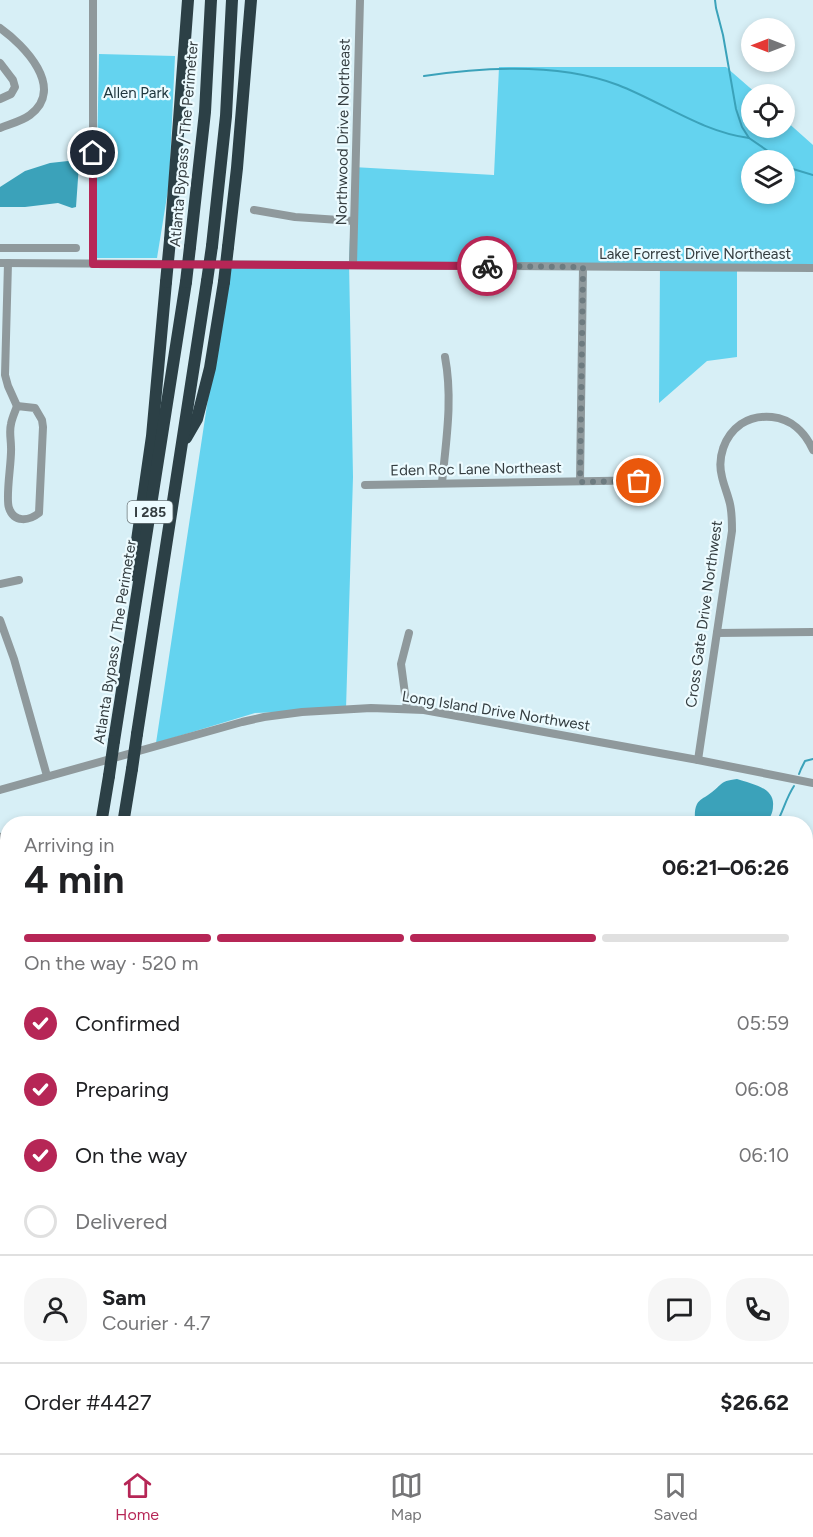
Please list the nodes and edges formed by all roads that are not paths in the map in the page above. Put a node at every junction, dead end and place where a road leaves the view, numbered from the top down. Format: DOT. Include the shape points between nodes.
graph roads {
  1 [pos="93,0"];
  2 [pos="188,0"];
  3 [pos="211,0"];
  4 [pos="232,0"];
  5 [pos="251,0"];
  6 [pos="360,0"];
  7 [pos="0,28"];
  8 [pos="0,63"];
  9 [pos="0,99"];
  10 [pos="0,128"];
  11 [pos="254,210"];
  12 [pos="354,221"];
  13 [pos="0,248"];
  14 [pos="75,248"];
  15 [pos="4,263"];
  16 [pos="93,264"];
  17 [pos="353,264"];
  18 [pos="583,267"];
  19 [pos="813,268"];
  20 [pos="445,357"];
  21 [pos="16,404"];
  22 [pos="182,444"];
  23 [pos="813,450"];
  24 [pos="659,480"];
  25 [pos="580,482"];
  26 [pos="442,483"];
  27 [pos="365,485"];
  28 [pos="19,580"];
  29 [pos="0,584"];
  30 [pos="0,620"];
  31 [pos="813,632"];
  32 [pos="409,633"];
  33 [pos="717,633"];
  34 [pos="127,658"];
  35 [pos="407,709"];
  36 [pos="698,760"];
  37 [pos="47,776"];
  38 [pos="813,783"];
  39 [pos="0,790"];
  40 [pos="102,816"];
  41 [pos="124,816"];
  1 -- 16 [label="street"];
  2 -- 34 [label="highway, bridge" via="152,436 129,592"];
  3 -- 34 [label="highway, Atlanta Bypass / The Perimeter / I 285, bridge" via="205,112 186,282"];
  4 -- 22 [label="highway, I 285, bridge" via="226,116 212,246"];
  5 -- 22 [label="highway, bridge" via="224,282 197,419"];
  6 -- 12 [label="street, Northwood Drive Northeast"];
  7 -- 10 [label="street" via="38,67 44,86 35,110"];
  8 -- 9 [label="street" via="15,87"];
  11 -- 12 [label="street"];
  12 -- 17 [label="street, Northwood Drive Northeast"];
  13 -- 14 [label="street"];
  15 -- 16 [label="street, Lake Forrest Drive Northeast"];
  15 -- 21 [label="street" via="5,375"];
  16 -- 17 [label="street, Lake Forrest Drive Northeast"];
  17 -- 18 [label="street, Lake Forrest Drive Northeast"];
  18 -- 19 [label="street, Lake Forrest Drive Northeast"];
  18 -- 25 [label="street"];
  20 -- 26 [label="street" via="450,398"];
  21 -- 21 [label="street" via="35,408 43,427 39,513 27,519 12,514 8,504 11,424"];
  22 -- 41 [label="highway, I 285, bridge"];
  23 -- 33 [label="street, Cross Gate Drive Northwest" via="795,426 767,416 745,422 725,443 720,468 732,531"];
  24 -- 25 [label="street, Eden Roc Lane Northeast"];
  25 -- 26 [label="street, Eden Roc Lane Northeast"];
  26 -- 27 [label="street, Eden Roc Lane Northeast"];
  28 -- 29 [label="street"];
  30 -- 37 [label="street"];
  31 -- 33 [label="street"];
  32 -- 35 [label="street" via="401,664"];
  33 -- 36 [label="street, Cross Gate Drive Northwest"];
  34 -- 40 [label="highway, Atlanta Bypass / The Perimeter / I 285, bridge"];
  35 -- 36 [label="street, Long Island Drive Northwest"];
  35 -- 37 [label="street, Long Island Drive Northwest" via="371,708 264,717"];
  36 -- 38 [label="street, Long Island Drive Northwest"];
  37 -- 39 [label="street, Long Island Drive Northwest"];
}
